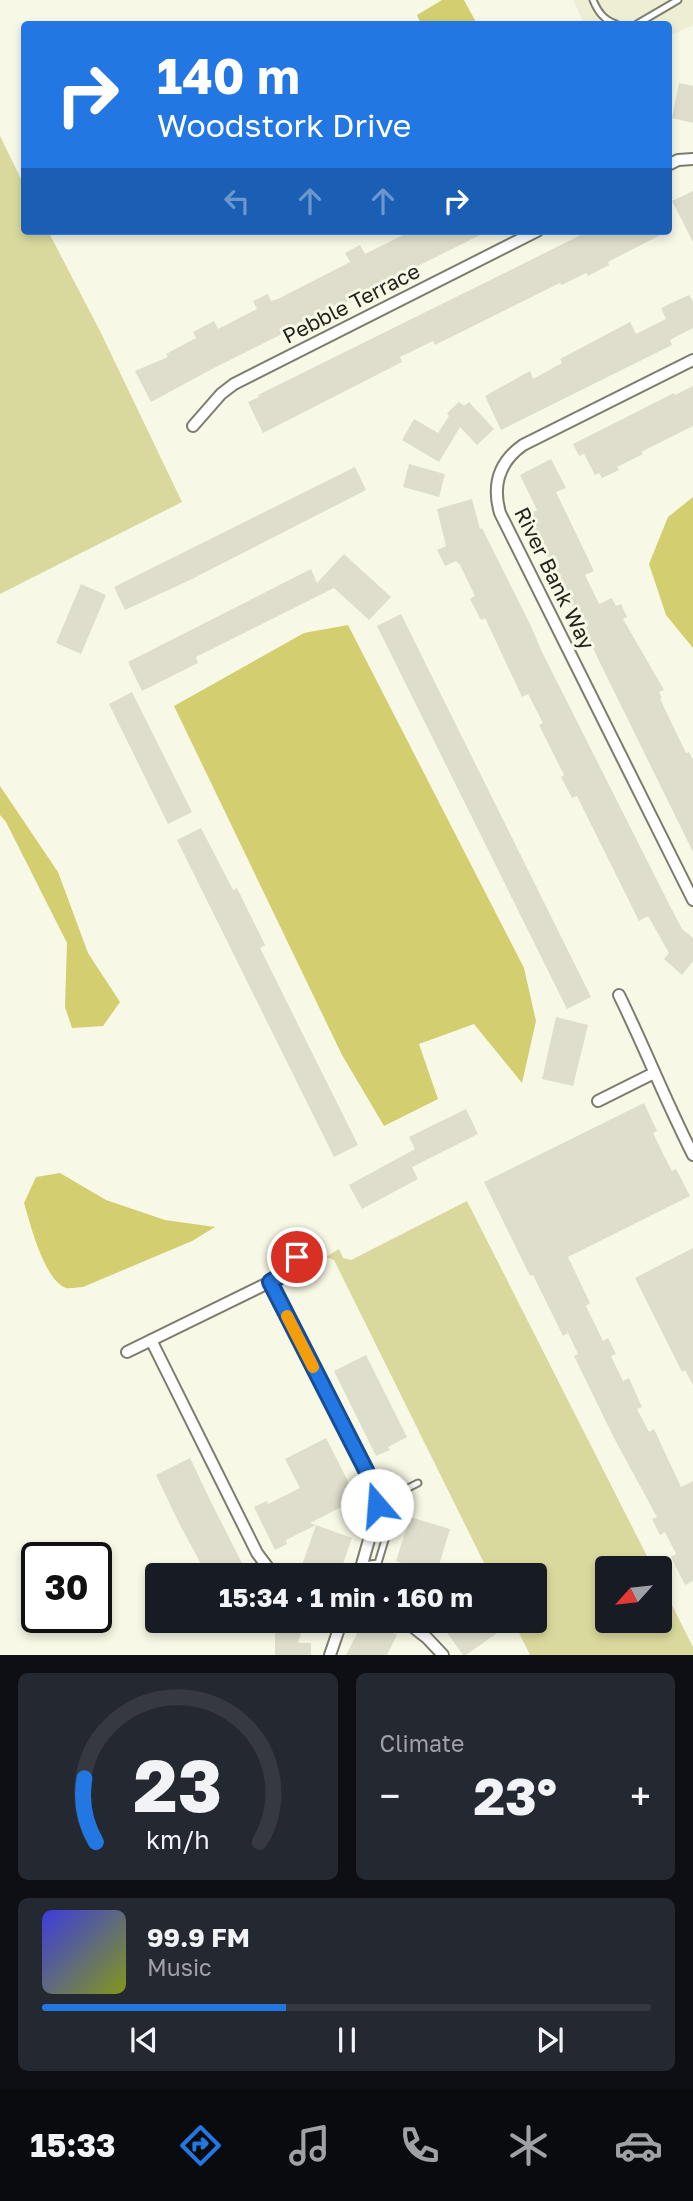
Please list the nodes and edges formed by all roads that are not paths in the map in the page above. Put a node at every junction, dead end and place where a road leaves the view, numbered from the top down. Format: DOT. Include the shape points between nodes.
graph roads {
  1 [pos="593,0"];
  2 [pos="677,0"];
  3 [pos="607,21"];
  4 [pos="642,21"];
  5 [pos="693,159"];
  6 [pos="672,163"];
  7 [pos="529,235"];
  8 [pos="693,360"];
  9 [pos="193,426"];
  10 [pos="693,900"];
  11 [pos="619,995"];
  12 [pos="654,1073"];
  13 [pos="598,1101"];
  14 [pos="693,1155"];
  15 [pos="297,1257"];
  16 [pos="270,1282"];
  17 [pos="151,1340"];
  18 [pos="127,1352"];
  19 [pos="418,1483"];
  20 [pos="377,1505"];
  21 [pos="395,1507"];
  22 [pos="264,1563"];
  23 [pos="362,1563"];
  24 [pos="378,1563"];
  25 [pos="338,1633"];
  26 [pos="421,1633"];
  27 [pos="330,1655"];
  28 [pos="443,1655"];
  1 -- 3 [label="lane"];
  2 -- 4 [label="lane"];
  5 -- 6 [label="street"];
  7 -- 9 [label="street, Pebble Terrace" via="234,384"];
  8 -- 10 [label="street, River Bank Way" via="523,444 505,461 496,487 500,513"];
  11 -- 12 [label="street"];
  12 -- 13 [label="street"];
  12 -- 14 [label="street"];
  15 -- 16 [label="street"];
  16 -- 17 [label="street"];
  16 -- 20 [label="street" via="373,1484"];
  17 -- 18 [label="street"];
  17 -- 22 [label="street"];
  19 -- 21 [label="lane" via="394,1495"];
  20 -- 21 [label="lane"];
  20 -- 23 [label="street"];
  21 -- 24 [label="lane"];
  25 -- 27 [label="street"];
  26 -- 28 [label="street"];
}
